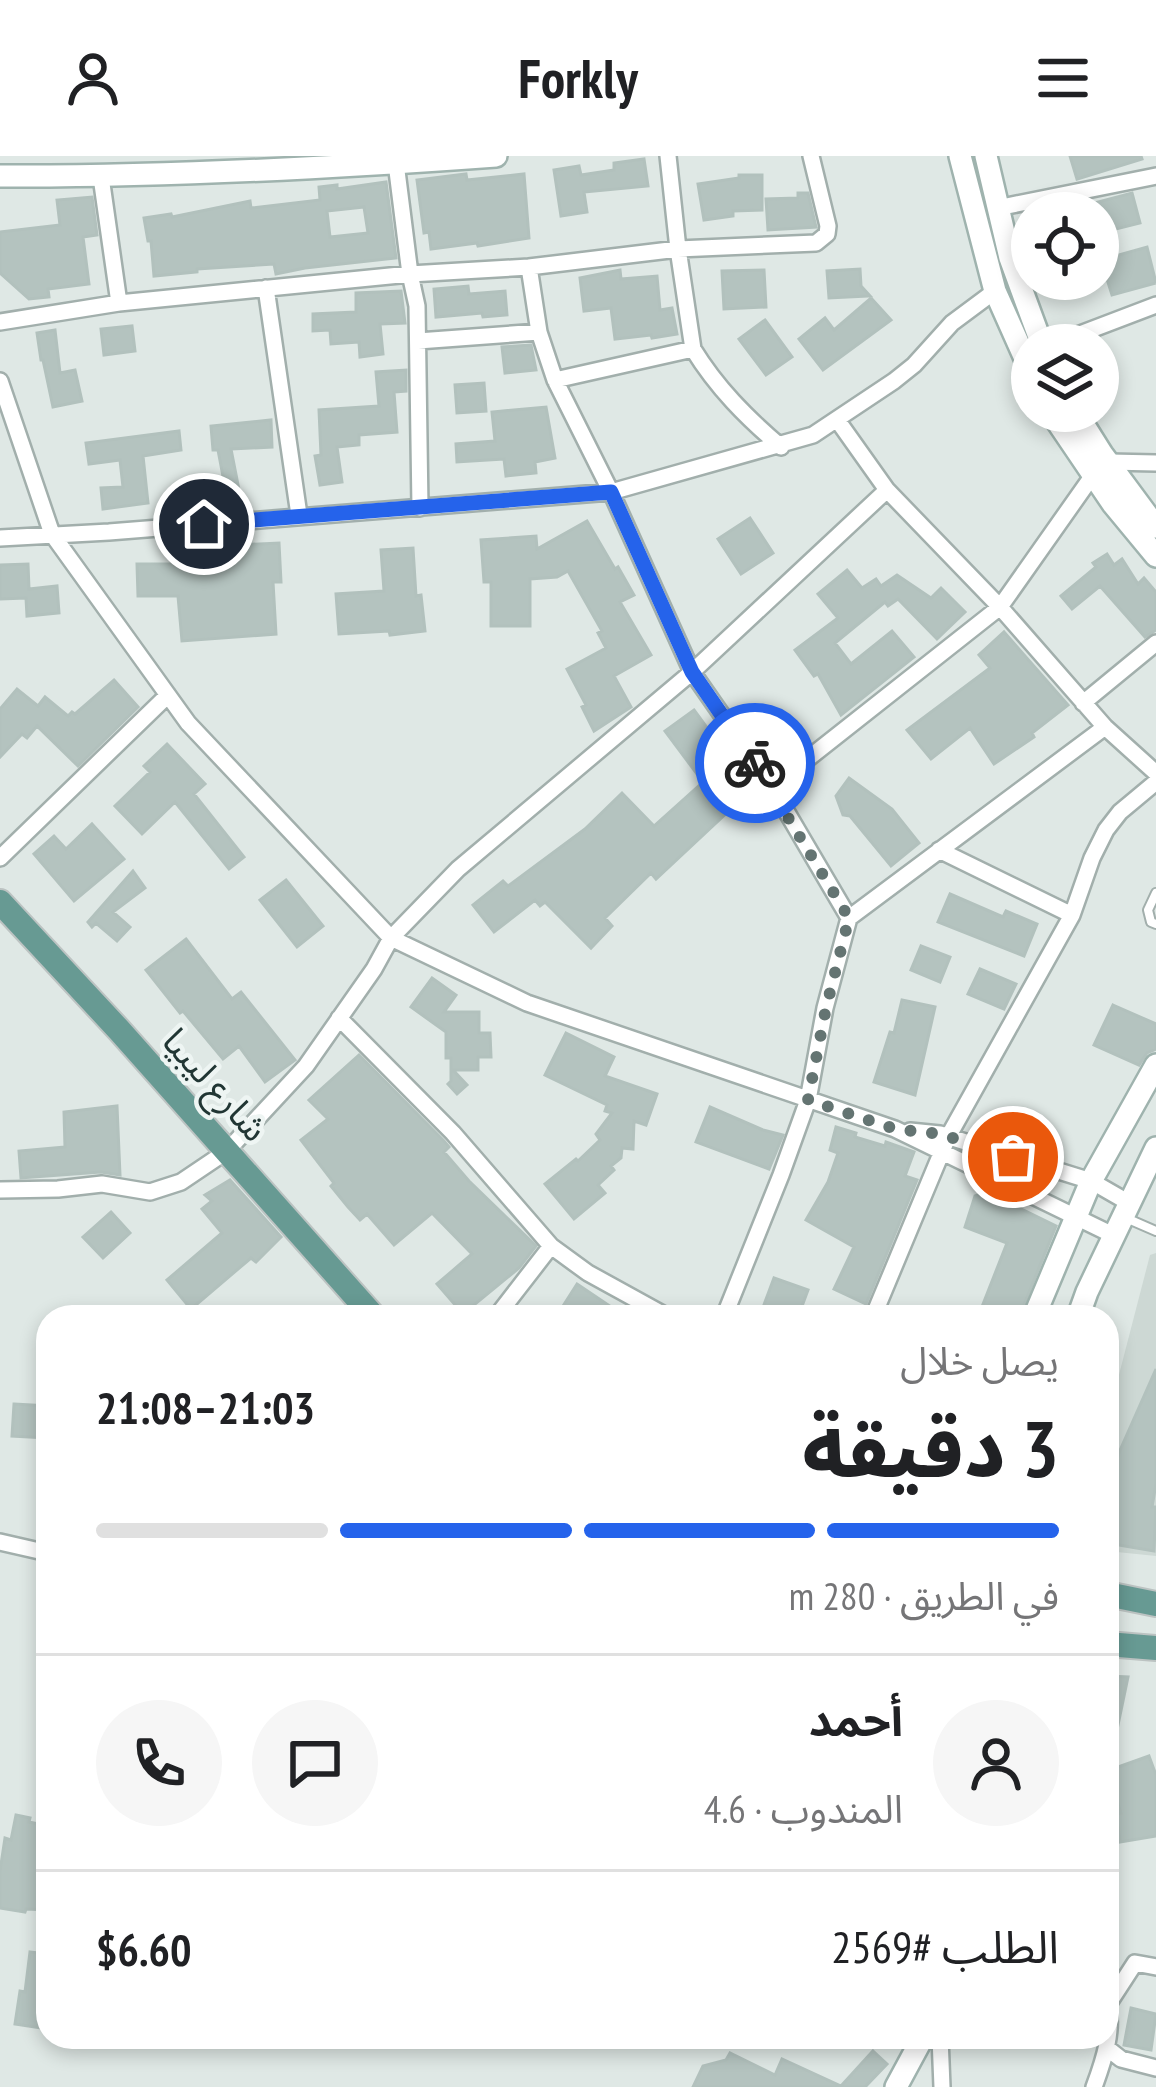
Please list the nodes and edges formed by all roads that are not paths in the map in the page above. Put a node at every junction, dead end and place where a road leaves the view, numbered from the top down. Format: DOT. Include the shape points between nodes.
graph roads {
  1 [pos="496,156"];
  2 [pos="668,156"];
  3 [pos="811,156"];
  4 [pos="961,156"];
  5 [pos="986,156"];
  6 [pos="276,162"];
  7 [pos="396,164"];
  8 [pos="0,176"];
  9 [pos="1156,176"];
  10 [pos="100,177"];
  11 [pos="998,208"];
  12 [pos="678,249"];
  13 [pos="529,267"];
  14 [pos="410,274"];
  15 [pos="266,288"];
  16 [pos="995,291"];
  17 [pos="119,303"];
  18 [pos="1156,305"];
  19 [pos="0,322"];
  20 [pos="1037,324"];
  21 [pos="1104,324"];
  22 [pos="1011,327"];
  23 [pos="539,332"];
  24 [pos="418,341"];
  25 [pos="694,349"];
  26 [pos="555,380"];
  27 [pos="0,381"];
  28 [pos="838,421"];
  29 [pos="1068,432"];
  30 [pos="1085,432"];
  31 [pos="781,447"];
  32 [pos="1156,463"];
  33 [pos="1101,469"];
  34 [pos="887,490"];
  35 [pos="611,492"];
  36 [pos="420,508"];
  37 [pos="299,515"];
  38 [pos="1156,527"];
  39 [pos="52,534"];
  40 [pos="0,538"];
  41 [pos="1156,556"];
  42 [pos="1000,607"];
  43 [pos="1156,643"];
  44 [pos="692,672"];
  45 [pos="168,695"];
  46 [pos="1083,704"];
  47 [pos="1105,727"];
  48 [pos="1156,777"];
  49 [pos="772,788"];
  50 [pos="939,850"];
  51 [pos="0,858"];
  52 [pos="1156,893"];
  53 [pos="0,902"];
  54 [pos="1072,915"];
  55 [pos="849,918"];
  56 [pos="1156,924"];
  57 [pos="391,938"];
  58 [pos="339,1018"];
  59 [pos="1156,1065"];
  60 [pos="808,1100"];
  61 [pos="945,1145"];
  62 [pos="1156,1148"];
  63 [pos="227,1151"];
  64 [pos="1091,1181"];
  65 [pos="0,1190"];
  66 [pos="1078,1216"];
  67 [pos="1124,1219"];
  68 [pos="1156,1231"];
  69 [pos="551,1246"];
  70 [pos="363,1305"];
  71 [pos="505,1305"];
  72 [pos="646,1305"];
  73 [pos="729,1305"];
  74 [pos="879,1305"];
  75 [pos="1039,1305"];
  76 [pos="1082,1305"];
  77 [pos="0,1542"];
  78 [pos="36,1550"];
  79 [pos="1119,1645"];
  80 [pos="1156,1648"];
  81 [pos="1156,1967"];
  82 [pos="1119,1987"];
  83 [pos="917,2049"];
  84 [pos="940,2049"];
  85 [pos="1107,2049"];
  86 [pos="1108,2049"];
  87 [pos="1156,2068"];
  88 [pos="896,2087"];
  89 [pos="942,2087"];
  90 [pos="1094,2087"];
  1 -- 7 [label="street"];
  2 -- 12 [label="street"];
  3 -- 12 [label="street" via="828,226 816,243"];
  4 -- 16 [label="street"];
  5 -- 11 [label="street"];
  6 -- 7 [label="street"];
  6 -- 10 [label="street"];
  7 -- 14 [label="street"];
  8 -- 10 [label="street"];
  9 -- 11 [label="street"];
  10 -- 17 [label="street"];
  11 -- 20 [label="street"];
  12 -- 13 [label="street"];
  12 -- 25 [label="street"];
  13 -- 14 [label="street"];
  13 -- 23 [label="street"];
  14 -- 15 [label="street"];
  14 -- 24 [label="street"];
  15 -- 17 [label="street"];
  15 -- 37 [label="street"];
  16 -- 22 [label="street"];
  16 -- 28 [label="street"];
  17 -- 19 [label="street"];
  18 -- 21 [label="street"];
  23 -- 24 [label="street"];
  23 -- 26 [label="street"];
  24 -- 36 [label="street"];
  25 -- 26 [label="street"];
  25 -- 31 [label="street" via="739,410"];
  26 -- 35 [label="street"];
  27 -- 39 [label="street"];
  28 -- 31 [label="street"];
  28 -- 34 [label="street"];
  29 -- 33 [label="street"];
  30 -- 33 [label="street"];
  31 -- 35 [label="street"];
  32 -- 33 [label="street"];
  33 -- 38 [label="street"];
  33 -- 41 [label="street" via="1124,519"];
  33 -- 42 [label="street"];
  34 -- 42 [label="street"];
  34 -- 44 [label="street"];
  35 -- 36 [label="street"];
  35 -- 44 [label="street"];
  36 -- 37 [label="street"];
  37 -- 39 [label="street"];
  39 -- 40 [label="street"];
  39 -- 45 [label="street"];
  42 -- 46 [label="street"];
  42 -- 49 [label="street"];
  43 -- 46 [label="street"];
  44 -- 49 [label="street"];
  44 -- 57 [label="street" via="458,869"];
  45 -- 51 [label="street"];
  45 -- 57 [label="street"];
  46 -- 47 [label="street"];
  47 -- 48 [label="street"];
  47 -- 50 [label="street"];
  48 -- 54 [label="street" via="1106,830"];
  49 -- 55 [label="street"];
  50 -- 54 [label="street"];
  50 -- 55 [label="street"];
  52 -- 56 [label="lane" via="1148,910"];
  53 -- 63 [label="main road, شارع ليبيا"];
  54 -- 61 [label="street"];
  55 -- 60 [label="street"];
  57 -- 58 [label="street"];
  57 -- 60 [label="street" via="527,1003"];
  58 -- 63 [label="street"];
  58 -- 69 [label="street"];
  59 -- 64 [label="street"];
  60 -- 61 [label="street"];
  60 -- 73 [label="street"];
  61 -- 64 [label="street"];
  61 -- 66 [label="street"];
  61 -- 74 [label="street"];
  62 -- 67 [label="street"];
  63 -- 65 [label="street" via="150,1192 102,1184"];
  63 -- 70 [label="main road, شارع ليبيا"];
  64 -- 66 [label="street"];
  64 -- 67 [label="street"];
  66 -- 67 [label="street"];
  66 -- 75 [label="street"];
  67 -- 68 [label="lane"];
  67 -- 76 [label="street"];
  69 -- 71 [label="street"];
  69 -- 72 [label="street"];
  77 -- 78 [label="street"];
  79 -- 80 [label="main road"];
  81 -- 82 [label="street" via="1136,1963"];
  83 -- 88 [label="street"];
  84 -- 89 [label="street"];
  85 -- 90 [label="street"];
  86 -- 87 [label="street"];
}
